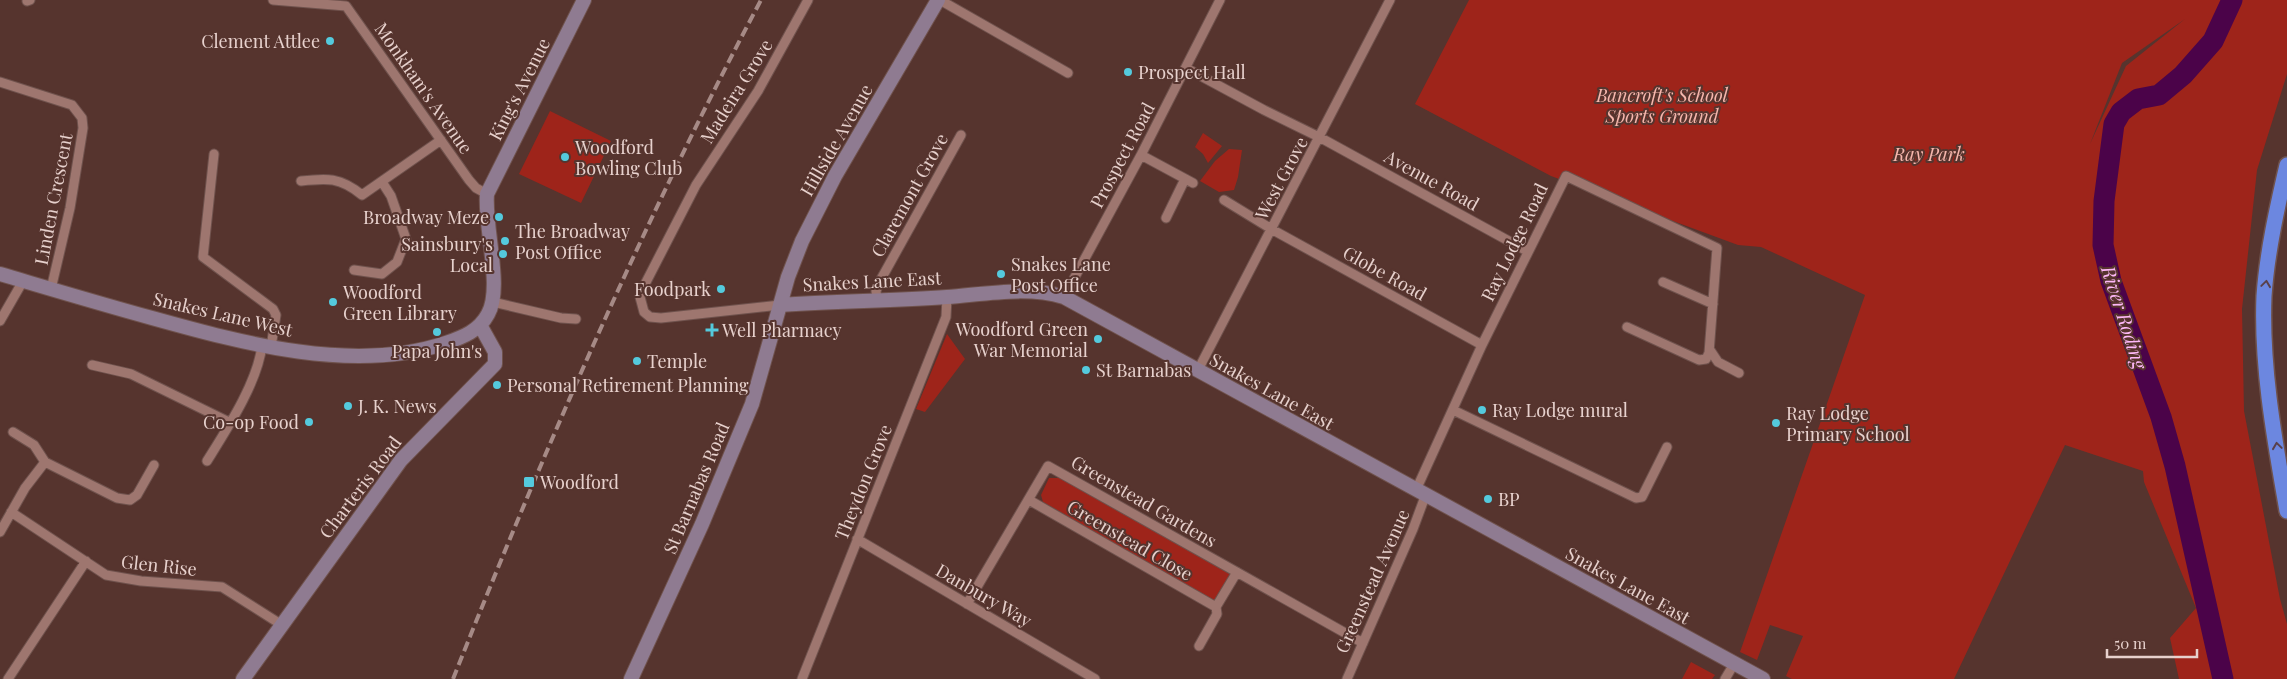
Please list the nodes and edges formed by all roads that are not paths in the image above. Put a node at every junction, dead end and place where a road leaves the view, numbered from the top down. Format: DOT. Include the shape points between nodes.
graph roads {
  1 [pos="273,0"];
  2 [pos="584,0"];
  3 [pos="808,0"];
  4 [pos="939,0"];
  5 [pos="1220,0"];
  6 [pos="1390,0"];
  7 [pos="345,3"];
  8 [pos="1186,68"];
  9 [pos="1068,73"];
  10 [pos="0,82"];
  11 [pos="961,135"];
  12 [pos="1321,138"];
  13 [pos="441,140"];
  14 [pos="214,154"];
  15 [pos="1141,155"];
  16 [pos="2287,165"];
  17 [pos="301,181"];
  18 [pos="382,182"];
  19 [pos="487,194"];
  20 [pos="1224,200"];
  21 [pos="1166,218"];
  22 [pos="1273,230"];
  23 [pos="1527,251"];
  24 [pos="354,270"];
  25 [pos="0,274"];
  26 [pos="23,281"];
  27 [pos="1663,282"];
  28 [pos="51,289"];
  29 [pos="947,297"];
  30 [pos="1064,297"];
  31 [pos="877,300"];
  32 [pos="493,302"];
  33 [pos="1713,304"];
  34 [pos="641,305"];
  35 [pos="780,305"];
  36 [pos="576,320"];
  37 [pos="0,321"];
  38 [pos="480,325"];
  39 [pos="1627,327"];
  40 [pos="1482,345"];
  41 [pos="266,346"];
  42 [pos="1710,352"];
  43 [pos="92,365"];
  44 [pos="1198,370"];
  45 [pos="1739,373"];
  46 [pos="1453,410"];
  47 [pos="231,424"];
  48 [pos="13,432"];
  49 [pos="1667,447"];
  50 [pos="207,460"];
  51 [pos="45,462"];
  52 [pos="154,464"];
  53 [pos="1421,492"];
  54 [pos="1029,500"];
  55 [pos="2287,511"];
  56 [pos="11,512"];
  57 [pos="0,532"];
  58 [pos="857,540"];
  59 [pos="86,562"];
  60 [pos="1237,572"];
  61 [pos="967,604"];
  62 [pos="1216,607"];
  63 [pos="282,625"];
  64 [pos="1363,643"];
  65 [pos="1199,646"];
  66 [pos="1734,664"];
  67 [pos="8,679"];
  68 [pos="243,679"];
  69 [pos="631,679"];
  70 [pos="802,679"];
  71 [pos="1095,679"];
  72 [pos="1347,679"];
  73 [pos="1725,679"];
  74 [pos="1763,679"];
  1 -- 7 [label="street, Monkham's Avenue"];
  2 -- 19 [label="street, King's Avenue"];
  3 -- 34 [label="street, Madeira Grove" via="758,91 696,185 643,288"];
  4 -- 9 [label="street"];
  4 -- 35 [label="street, Hillside Avenue" via="818,206 791,268"];
  5 -- 8 [label="street, Prospect Road"];
  6 -- 12 [label="street, West Grove"];
  7 -- 13 [label="street, Monkham's Avenue"];
  8 -- 12 [label="street, Avenue Road"];
  8 -- 15 [label="street, Prospect Road"];
  10 -- 28 [label="street, Linden Crescent" via="72,104 82,118 70,208"];
  11 -- 31 [label="street, Claremont Grove" via="880,281 876,290"];
  12 -- 22 [label="street, West Grove"];
  12 -- 23 [label="street, Avenue Road"];
  13 -- 18 [label="street"];
  13 -- 19 [label="street, Monkham's Avenue" via="473,184"];
  14 -- 41 [label="street" via="203,257 273,309 276,315"];
  15 -- 21 [label="street" via="1189,181"];
  15 -- 30 [label="street, Prospect Road"];
  55 -- 16 [label="highway, one-way" via="2267,382 2264,296 2276,211"];
  17 -- 18 [label="street" via="328,177 362,195"];
  18 -- 24 [label="street" via="391,196 406,239 397,262 382,274"];
  19 -- 32 [label="street"];
  20 -- 22 [label="street, Globe Road"];
  22 -- 40 [label="street, Globe Road"];
  22 -- 44 [label="street, West Grove"];
  23 -- 33 [label="street, Ray Lodge Road" via="1563,178 1569,176 1716,248"];
  23 -- 40 [label="street, Ray Lodge Road"];
  25 -- 26 [label="street, Snakes Lane West"];
  26 -- 28 [label="street, Snakes Lane West"];
  26 -- 37 [label="street"];
  27 -- 33 [label="street"];
  28 -- 41 [label="street, Snakes Lane West" via="207,333"];
  29 -- 30 [label="street, Snakes Lane East" via="992,292 1049,293"];
  29 -- 31 [label="street, Snakes Lane East"];
  29 -- 58 [label="street, Theydon Grove" via="946,317"];
  30 -- 44 [label="street, Snakes Lane East"];
  31 -- 35 [label="street, Snakes Lane East"];
  32 -- 36 [label="street"];
  32 -- 38 [label="street"];
  33 -- 42 [label="street, Ray Lodge Road"];
  34 -- 35 [label="street, Snakes Lane East" via="650,317 661,318"];
  35 -- 69 [label="street, St Barnabas Road" via="752,404 702,524"];
  38 -- 41 [label="street, Snakes Lane West" via="468,335 403,354 324,354"];
  38 -- 63 [label="street, Charteris Road" via="495,352 495,364 401,460"];
  39 -- 42 [label="street" via="1699,360 1706,359"];
  40 -- 46 [label="street, Ray Lodge Road"];
  41 -- 47 [label="street"];
  42 -- 45 [label="street" via="1718,362"];
  43 -- 47 [label="street" via="131,374"];
  44 -- 53 [label="street, Snakes Lane East"];
  46 -- 49 [label="street" via="1640,499"];
  46 -- 53 [label="street, Ray Lodge Road"];
  47 -- 50 [label="street"];
  48 -- 51 [label="street" via="34,445"];
  51 -- 52 [label="street" via="117,498 130,500"];
  51 -- 56 [label="street"];
  53 -- 64 [label="street, Greenstead Avenue" via="1413,528"];
  53 -- 66 [label="street, Snakes Lane East"];
  54 -- 60 [label="street, Greenstead Gardens" via="1045,468 1050,467"];
  54 -- 61 [label="street, Greenstead Gardens"];
  54 -- 62 [label="street, Greenstead Close"];
  56 -- 57 [label="street"];
  56 -- 59 [label="street, Glen Rise"];
  58 -- 61 [label="street, Danbury Way"];
  58 -- 70 [label="street, Theydon Grove"];
  59 -- 63 [label="street, Glen Rise" via="106,575 222,587"];
  59 -- 67 [label="street"];
  60 -- 62 [label="street"];
  60 -- 64 [label="street, Greenstead Gardens"];
  61 -- 71 [label="street, Danbury Way"];
  62 -- 65 [label="street" via="1217,614"];
  63 -- 68 [label="street, Charteris Road"];
  64 -- 72 [label="street, Greenstead Avenue"];
  66 -- 73 [label="street"];
  66 -- 74 [label="street, Snakes Lane East"];
}
